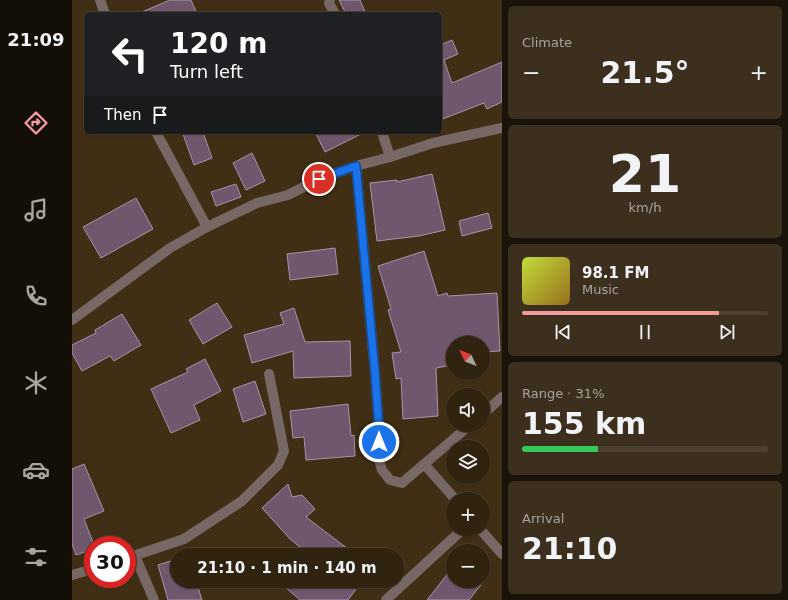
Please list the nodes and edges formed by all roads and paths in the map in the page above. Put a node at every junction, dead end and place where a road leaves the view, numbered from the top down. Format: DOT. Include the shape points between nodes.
graph roads {
  1 [pos="100,0"];
  2 [pos="330,0"];
  3 [pos="104,12"];
  4 [pos="334,12"];
  5 [pos="502,128"];
  6 [pos="157,134"];
  7 [pos="383,134"];
  8 [pos="390,157"];
  9 [pos="356,166"];
  10 [pos="207,227"];
  11 [pos="72,320"];
  12 [pos="269,374"];
  13 [pos="502,397"];
  14 [pos="490,408"];
  15 [pos="462,432"];
  16 [pos="424,464"];
  17 [pos="449,492"];
  18 [pos="455,536"];
  19 [pos="486,536"];
  20 [pos="502,554"];
  21 [pos="136,555"];
  22 [pos="136,566"];
  23 [pos="84,571"];
  24 [pos="72,575"];
  25 [pos="154,600"];
  26 [pos="386,600"];
  1 -- 3 [label="street"];
  2 -- 4 [label="street"];
  5 -- 8 [label="street" via="433,143"];
  6 -- 10 [label="street"];
  7 -- 8 [label="street"];
  8 -- 9 [label="street"];
  9 -- 10 [label="street" via="319,179 288,195 257,203"];
  9 -- 16 [label="street" via="375,373 378,456 382,470 390,480 402,483"];
  10 -- 11 [label="street" via="170,248"];
  12 -- 21 [label="street" via="284,451 278,465 242,501 184,539"];
  13 -- 14 [label="street"];
  15 -- 16 [label="street"];
  16 -- 17 [label="street"];
  18 -- 26 [label="street"];
  19 -- 20 [label="street"];
  22 -- 25 [label="street"];
  23 -- 24 [label="street"];
}
